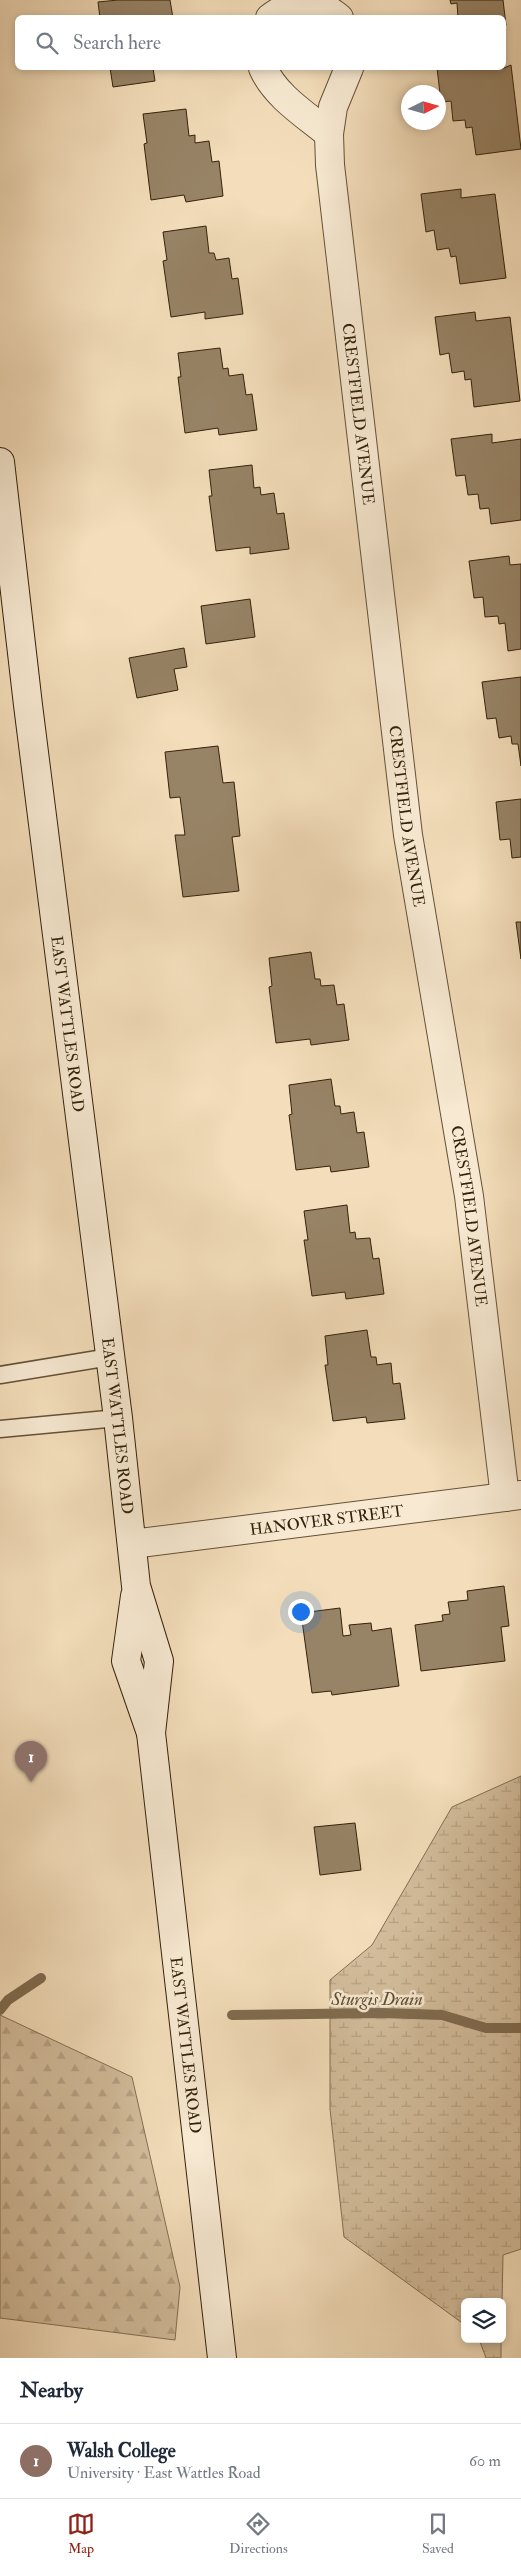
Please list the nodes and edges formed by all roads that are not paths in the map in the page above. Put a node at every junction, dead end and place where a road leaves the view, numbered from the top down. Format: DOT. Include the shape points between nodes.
graph roads {
  1 [pos="274,15"];
  2 [pos="334,15"];
  3 [pos="264,70"];
  4 [pos="348,70"];
  5 [pos="329,134"];
  6 [pos="0,462"];
  7 [pos="110,1357"];
  8 [pos="0,1376"];
  9 [pos="118,1418"];
  10 [pos="0,1428"];
  11 [pos="513,1496"];
  12 [pos="132,1544"];
  13 [pos="222,2358"];
  1 -- 2 [label="street" via="298,4 318,5"];
  3 -- 5 [label="street" via="280,93"];
  4 -- 5 [label="street, CRESTFIELD AVENUE" via="333,107"];
  5 -- 11 [label="street, CRESTFIELD AVENUE" via="408,835 469,1196"];
  6 -- 7 [label="street, EAST WATTLES ROAD"];
  7 -- 8 [label="lane"];
  7 -- 9 [label="street, EAST WATTLES ROAD"];
  9 -- 10 [label="lane"];
  9 -- 12 [label="street, EAST WATTLES ROAD"];
  11 -- 12 [label="street, HANOVER STREET"];
  12 -- 13 [label="street, EAST WATTLES ROAD" via="136,1586 126,1661 151,1733"];
}
